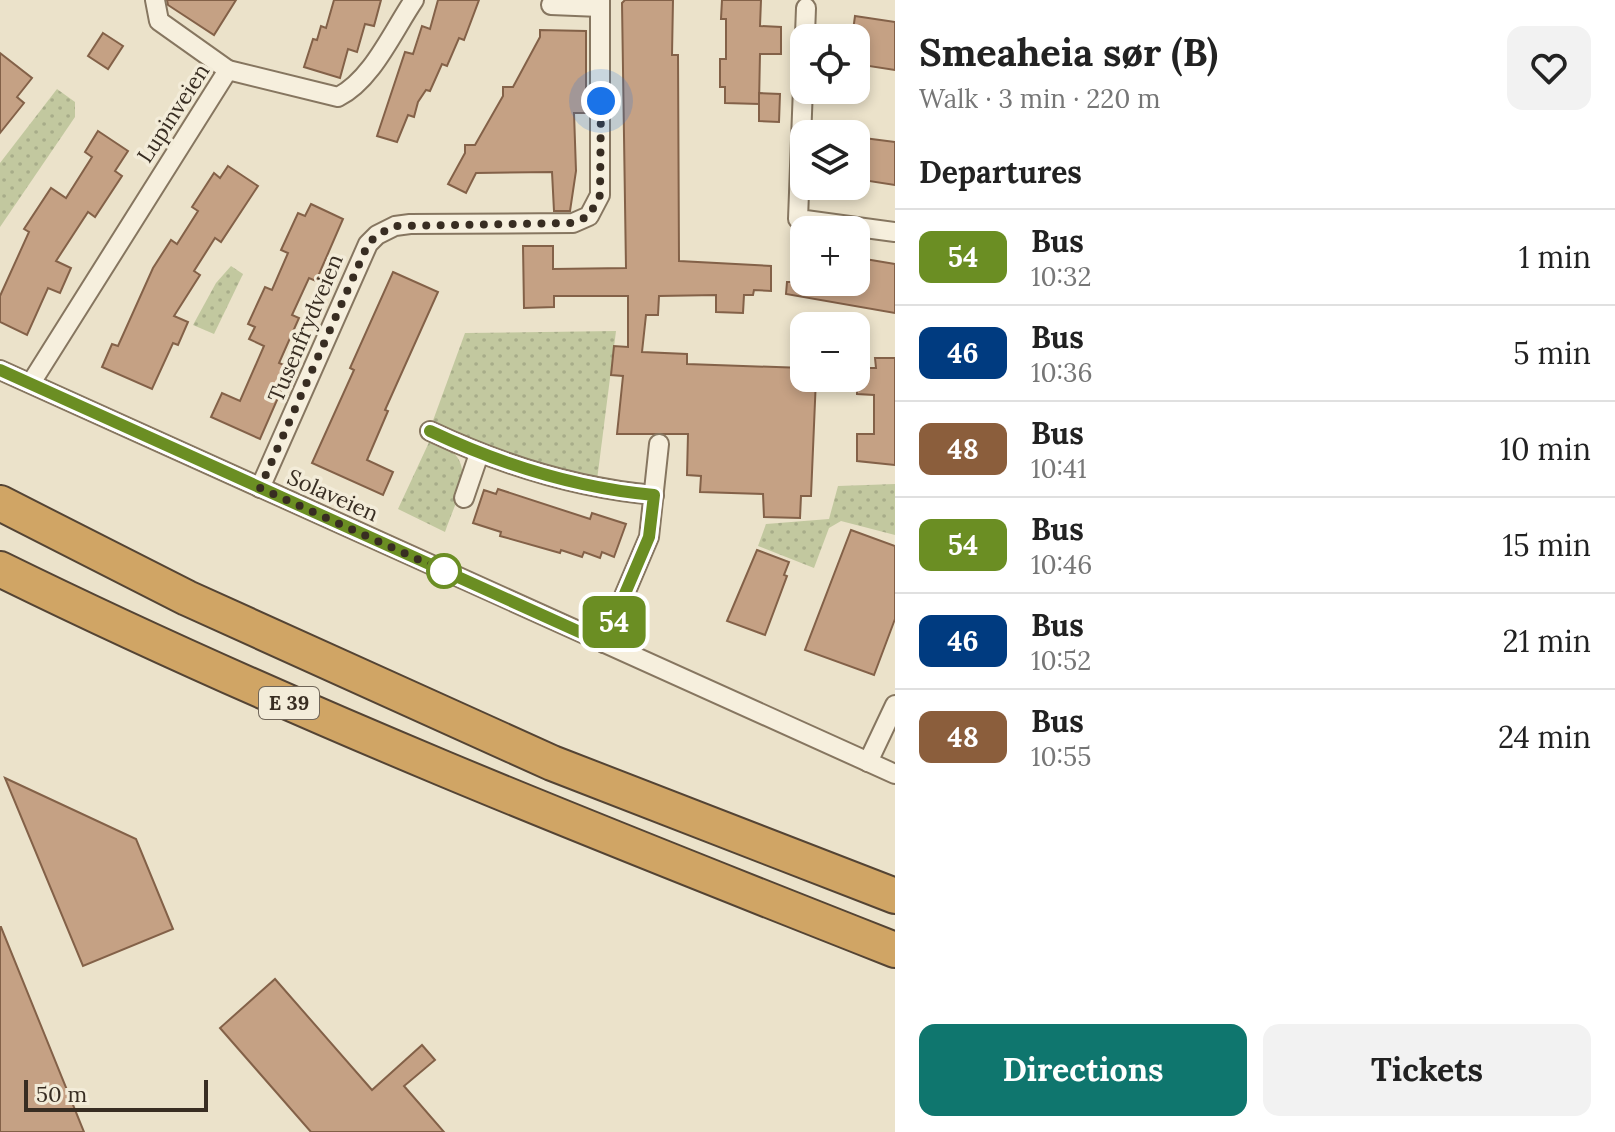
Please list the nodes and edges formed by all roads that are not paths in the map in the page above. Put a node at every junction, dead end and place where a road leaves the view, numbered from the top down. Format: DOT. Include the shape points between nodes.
graph roads {
  1 [pos="155,0"];
  2 [pos="414,0"];
  3 [pos="600,4"];
  4 [pos="551,5"];
  5 [pos="806,8"];
  6 [pos="228,70"];
  7 [pos="895,232"];
  8 [pos="0,370"];
  9 [pos="31,383"];
  10 [pos="430,431"];
  11 [pos="659,444"];
  12 [pos="479,454"];
  13 [pos="260,488"];
  14 [pos="654,495"];
  15 [pos="464,498"];
  16 [pos="0,503"];
  17 [pos="0,569"];
  18 [pos="604,643"];
  19 [pos="895,705"];
  20 [pos="868,762"];
  21 [pos="895,774"];
  22 [pos="761,846"];
  23 [pos="895,875"];
  24 [pos="895,896"];
  25 [pos="895,950"];
  1 -- 6 [label="street" via="159,21"];
  2 -- 6 [label="street, Lupinveien" via="369,69 351,91 338,97"];
  3 -- 4 [label="street"];
  3 -- 13 [label="street, Tusenfrydveien" via="600,195 589,216 573,223 410,224 377,235 354,273"];
  5 -- 7 [label="street" via="798,219"];
  6 -- 9 [label="street, Lupinveien"];
  8 -- 9 [label="street, Solaveien"];
  9 -- 13 [label="street, Solaveien"];
  10 -- 12 [label="street"];
  11 -- 14 [label="street"];
  12 -- 14 [label="street" via="599,490"];
  12 -- 15 [label="street"];
  13 -- 18 [label="street, Solaveien"];
  14 -- 18 [label="street" via="649,537"];
  16 -- 22 [label="highway, E 39" via="187,598 401,695 552,763"];
  17 -- 25 [label="highway, E 39" via="276,698"];
  18 -- 20 [label="street, Solaveien"];
  19 -- 20 [label="street"];
  20 -- 21 [label="street, Solaveien"];
  22 -- 23 [label="highway, E 39" via="808,843"];
  22 -- 24 [label="highway, E 39"];
}
